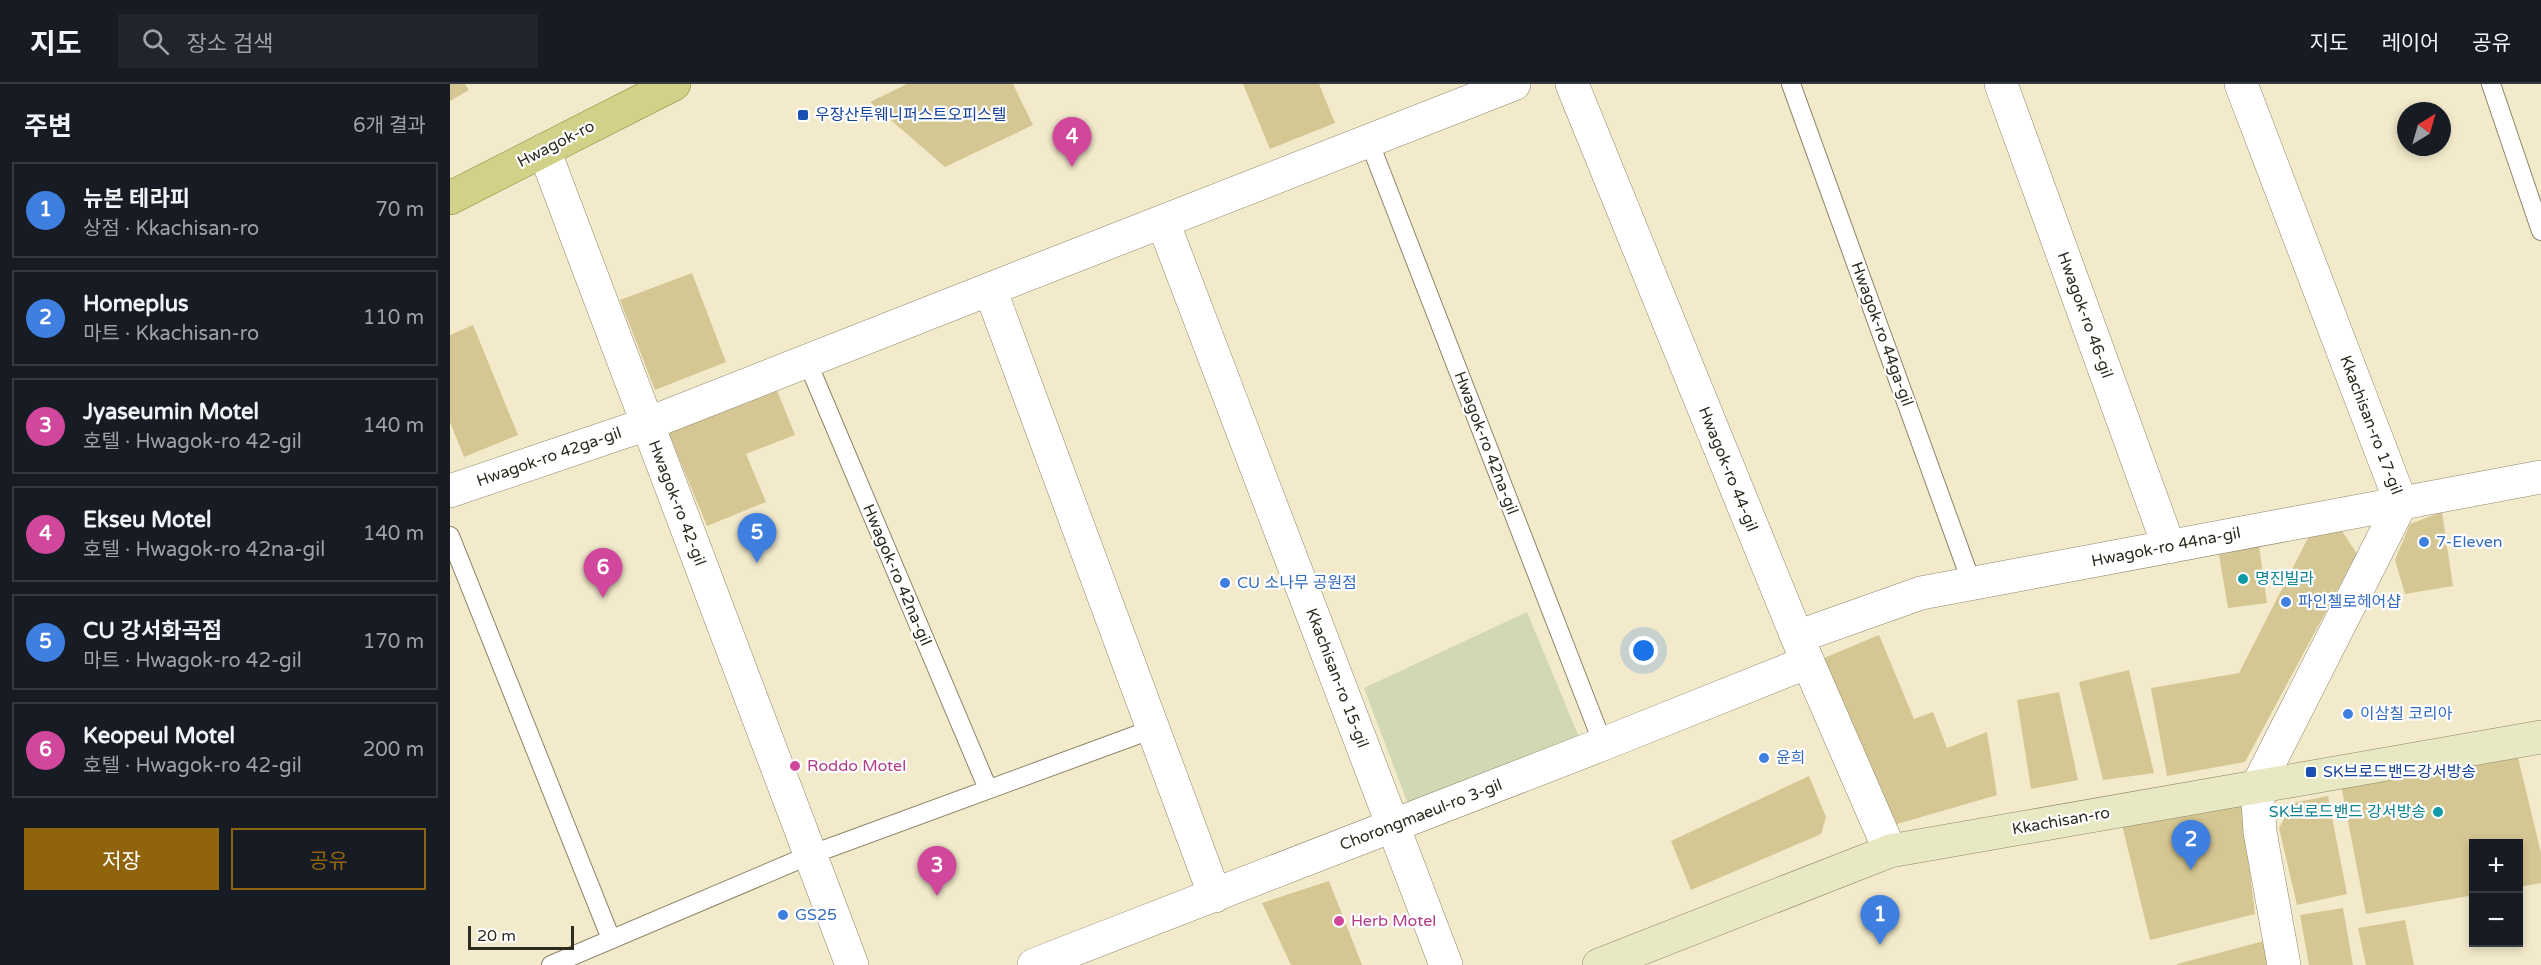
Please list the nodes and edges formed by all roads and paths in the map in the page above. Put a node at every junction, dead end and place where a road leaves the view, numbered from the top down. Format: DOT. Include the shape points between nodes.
graph roads {
  1 [pos="1514,84"];
  2 [pos="1572,84"];
  3 [pos="1791,84"];
  4 [pos="2001,84"];
  5 [pos="2241,84"];
  6 [pos="2491,84"];
  7 [pos="664,86"];
  8 [pos="1369,141"];
  9 [pos="544,150"];
  10 [pos="450,198"];
  11 [pos="1163,222"];
  12 [pos="2541,231"];
  13 [pos="990,289"];
  14 [pos="807,361"];
  15 [pos="647,424"];
  16 [pos="2541,477"];
  17 [pos="450,491"];
  18 [pos="2401,503"];
  19 [pos="450,536"];
  20 [pos="2169,547"];
  21 [pos="1972,584"];
  22 [pos="1802,650"];
  23 [pos="1153,729"];
  24 [pos="2541,737"];
  25 [pos="1603,744"];
  26 [pos="2257,787"];
  27 [pos="988,789"];
  28 [pos="1394,826"];
  29 [pos="1890,851"];
  30 [pos="810,855"];
  31 [pos="1215,896"];
  32 [pos="611,939"];
  33 [pos="550,965"];
  34 [pos="852,965"];
  35 [pos="1034,965"];
  36 [pos="1446,965"];
  37 [pos="1599,965"];
  38 [pos="2284,965"];
  1 -- 8 [label="street"];
  2 -- 22 [label="street, Hwagok-ro 44-gil"];
  3 -- 21 [label="lane, Hwagok-ro 44ga-gil"];
  4 -- 20 [label="street, Hwagok-ro 46-gil"];
  5 -- 18 [label="street, Kkachisan-ro 17-gil"];
  6 -- 12 [label="lane"];
  7 -- 9 [label="main road, Hwagok-ro"];
  8 -- 11 [label="street"];
  8 -- 25 [label="lane, Hwagok-ro 42na-gil"];
  9 -- 10 [label="main road, Hwagok-ro"];
  9 -- 15 [label="street, Hwagok-ro 42-gil"];
  11 -- 13 [label="street"];
  11 -- 28 [label="street, Kkachisan-ro 15-gil"];
  13 -- 14 [label="street"];
  13 -- 23 [label="street"];
  14 -- 15 [label="street"];
  14 -- 27 [label="lane, Hwagok-ro 42na-gil"];
  15 -- 17 [label="street, Hwagok-ro 42ga-gil"];
  15 -- 30 [label="street, Hwagok-ro 42-gil"];
  16 -- 18 [label="street, Hwagok-ro 44na-gil"];
  18 -- 20 [label="street, Hwagok-ro 44na-gil"];
  18 -- 26 [label="street, Kkachisan-ro 17-gil"];
  19 -- 32 [label="lane"];
  20 -- 21 [label="street, Hwagok-ro 44na-gil"];
  21 -- 22 [label="street, Hwagok-ro 44na-gil" via="1921,593"];
  22 -- 25 [label="street, Chorongmaeul-ro 3-gil"];
  22 -- 29 [label="street, Hwagok-ro 44-gil"];
  23 -- 27 [label="lane"];
  23 -- 31 [label="street"];
  24 -- 26 [label="street, Kkachisan-ro"];
  25 -- 28 [label="street, Chorongmaeul-ro 3-gil"];
  26 -- 29 [label="street, Kkachisan-ro"];
  26 -- 38 [label="street" via="2260,832"];
  27 -- 30 [label="lane"];
  28 -- 31 [label="street, Chorongmaeul-ro 3-gil"];
  28 -- 36 [label="street, Kkachisan-ro 15-gil"];
  29 -- 37 [label="street, Kkachisan-ro"];
  30 -- 32 [label="lane"];
  30 -- 34 [label="street, Hwagok-ro 42-gil"];
  31 -- 35 [label="street, Chorongmaeul-ro 3-gil"];
  32 -- 33 [label="lane"];
}
